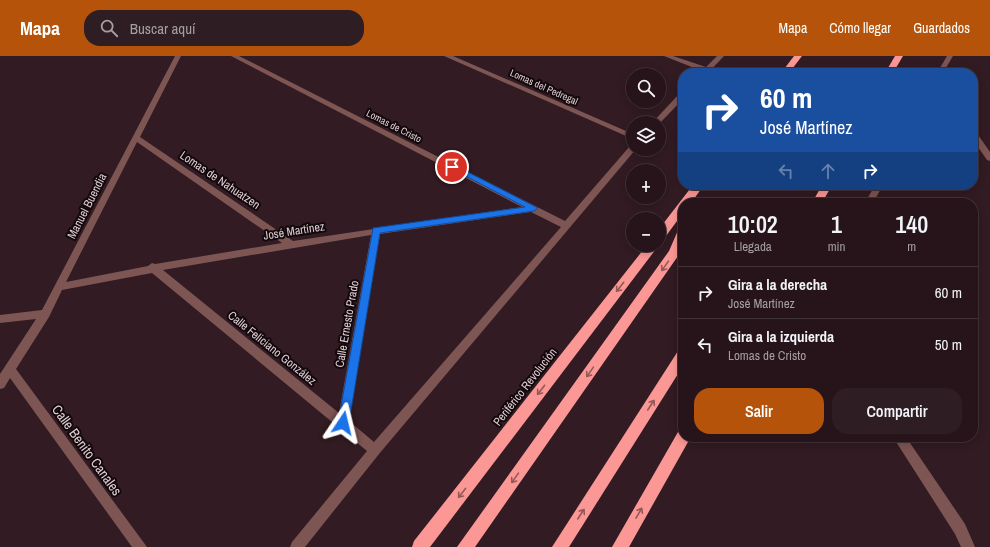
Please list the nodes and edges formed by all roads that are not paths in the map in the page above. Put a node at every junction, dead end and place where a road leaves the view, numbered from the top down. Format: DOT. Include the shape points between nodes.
graph roads {
  1 [pos="178,56"];
  2 [pos="234,56"];
  3 [pos="447,56"];
  4 [pos="667,56"];
  5 [pos="721,56"];
  6 [pos="798,56"];
  7 [pos="899,56"];
  8 [pos="950,56"];
  9 [pos="696,68"];
  10 [pos="709,68"];
  11 [pos="789,68"];
  12 [pos="892,68"];
  13 [pos="943,68"];
  14 [pos="678,100"];
  15 [pos="663,116"];
  16 [pos="626,134"];
  17 [pos="135,136"];
  18 [pos="978,141"];
  19 [pos="626,156"];
  20 [pos="990,158"];
  21 [pos="696,190"];
  22 [pos="689,198"];
  23 [pos="534,208"];
  24 [pos="678,212"];
  25 [pos="565,225"];
  26 [pos="666,228"];
  27 [pos="376,231"];
  28 [pos="678,243"];
  29 [pos="291,244"];
  30 [pos="648,252"];
  31 [pos="152,268"];
  32 [pos="60,286"];
  33 [pos="45,314"];
  34 [pos="0,319"];
  35 [pos="678,363"];
  36 [pos="10,370"];
  37 [pos="0,384"];
  38 [pos="343,423"];
  39 [pos="680,442"];
  40 [pos="902,442"];
  41 [pos="375,450"];
  42 [pos="140,547"];
  43 [pos="297,547"];
  44 [pos="420,547"];
  45 [pos="465,547"];
  46 [pos="560,547"];
  47 [pos="620,547"];
  48 [pos="968,547"];
  1 -- 17 [label="street, Manuel Buendia"];
  2 -- 23 [label="street, Lomas de Cristo"];
  3 -- 16 [label="street, Lomas del Pedregal"];
  4 -- 9 [label="street"];
  5 -- 10 [label="street"];
  6 -- 11 [label="highway"];
  7 -- 12 [label="highway"];
  8 -- 13 [label="street"];
  14 -- 15 [label="street"];
  17 -- 29 [label="street, Lomas de Nahuatzen"];
  17 -- 32 [label="street, Manuel Buendia"];
  18 -- 20 [label="street"];
  19 -- 25 [label="street"];
  21 -- 22 [label="highway"];
  23 -- 25 [label="street, Lomas de Cristo"];
  23 -- 27 [label="street, José Martínez"];
  24 -- 26 [label="highway"];
  25 -- 41 [label="street"];
  27 -- 29 [label="street, José Martínez"];
  27 -- 38 [label="street, Calle Ernesto Prado"];
  28 -- 45 [label="highway, one-way" via="674,253"];
  29 -- 31 [label="street, José Martínez"];
  30 -- 44 [label="highway, Periférico Revolución, one-way"];
  31 -- 32 [label="street, José Martínez"];
  31 -- 38 [label="street, Calle Feliciano González"];
  32 -- 33 [label="street, Manuel Buendia"];
  33 -- 34 [label="street"];
  33 -- 36 [label="street, Manuel Buendia"];
  46 -- 35 [label="highway, one-way"];
  36 -- 37 [label="street, Manuel Buendia"];
  36 -- 42 [label="street, Calle Benito Canales"];
  38 -- 41 [label="street, Calle Feliciano González"];
  47 -- 39 [label="highway, one-way"];
  40 -- 48 [label="street" via="960,529"];
  41 -- 43 [label="street"];
}
